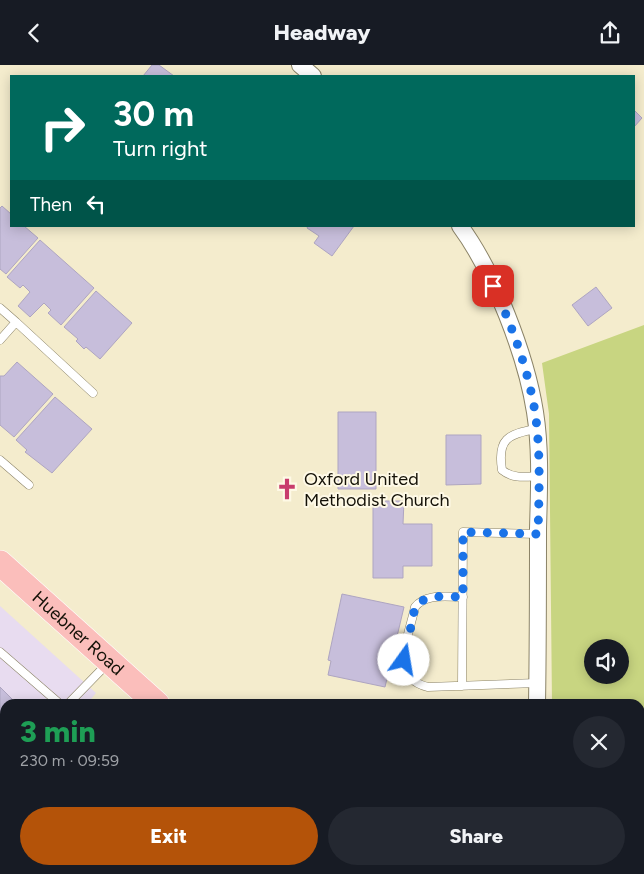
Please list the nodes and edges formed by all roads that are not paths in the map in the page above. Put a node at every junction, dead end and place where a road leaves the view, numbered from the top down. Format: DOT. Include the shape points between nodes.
graph roads {
  1 [pos="300,65"];
  2 [pos="312,75"];
  3 [pos="461,227"];
  4 [pos="0,308"];
  5 [pos="16,322"];
  6 [pos="0,340"];
  7 [pos="93,393"];
  8 [pos="536,429"];
  9 [pos="0,460"];
  10 [pos="539,476"];
  11 [pos="29,485"];
  12 [pos="538,534"];
  13 [pos="0,563"];
  14 [pos="463,597"];
  15 [pos="0,652"];
  16 [pos="110,661"];
  17 [pos="538,683"];
  18 [pos="462,686"];
  19 [pos="54,699"];
  20 [pos="73,699"];
  21 [pos="146,699"];
  22 [pos="537,699"];
  1 -- 2 [label="street"];
  3 -- 8 [label="street" via="472,242 500,301 519,351 530,385"];
  4 -- 5 [label="lane"];
  5 -- 6 [label="lane"];
  5 -- 7 [label="lane"];
  8 -- 10 [label="street"];
  8 -- 10 [label="lane" via="516,432 506,439 500,448 500,458 502,470 508,475"];
  9 -- 11 [label="lane"];
  10 -- 12 [label="street"];
  12 -- 14 [label="lane" via="463,532"];
  12 -- 17 [label="street"];
  13 -- 16 [label="main road, Huebner Road"];
  14 -- 18 [label="lane"];
  14 -- 18 [label="lane" via="420,601 415,607 404,660 405,669 417,685"];
  15 -- 19 [label="lane"];
  16 -- 20 [label="lane"];
  16 -- 21 [label="main road, Huebner Road"];
  17 -- 18 [label="lane"];
  17 -- 22 [label="street"];
}
